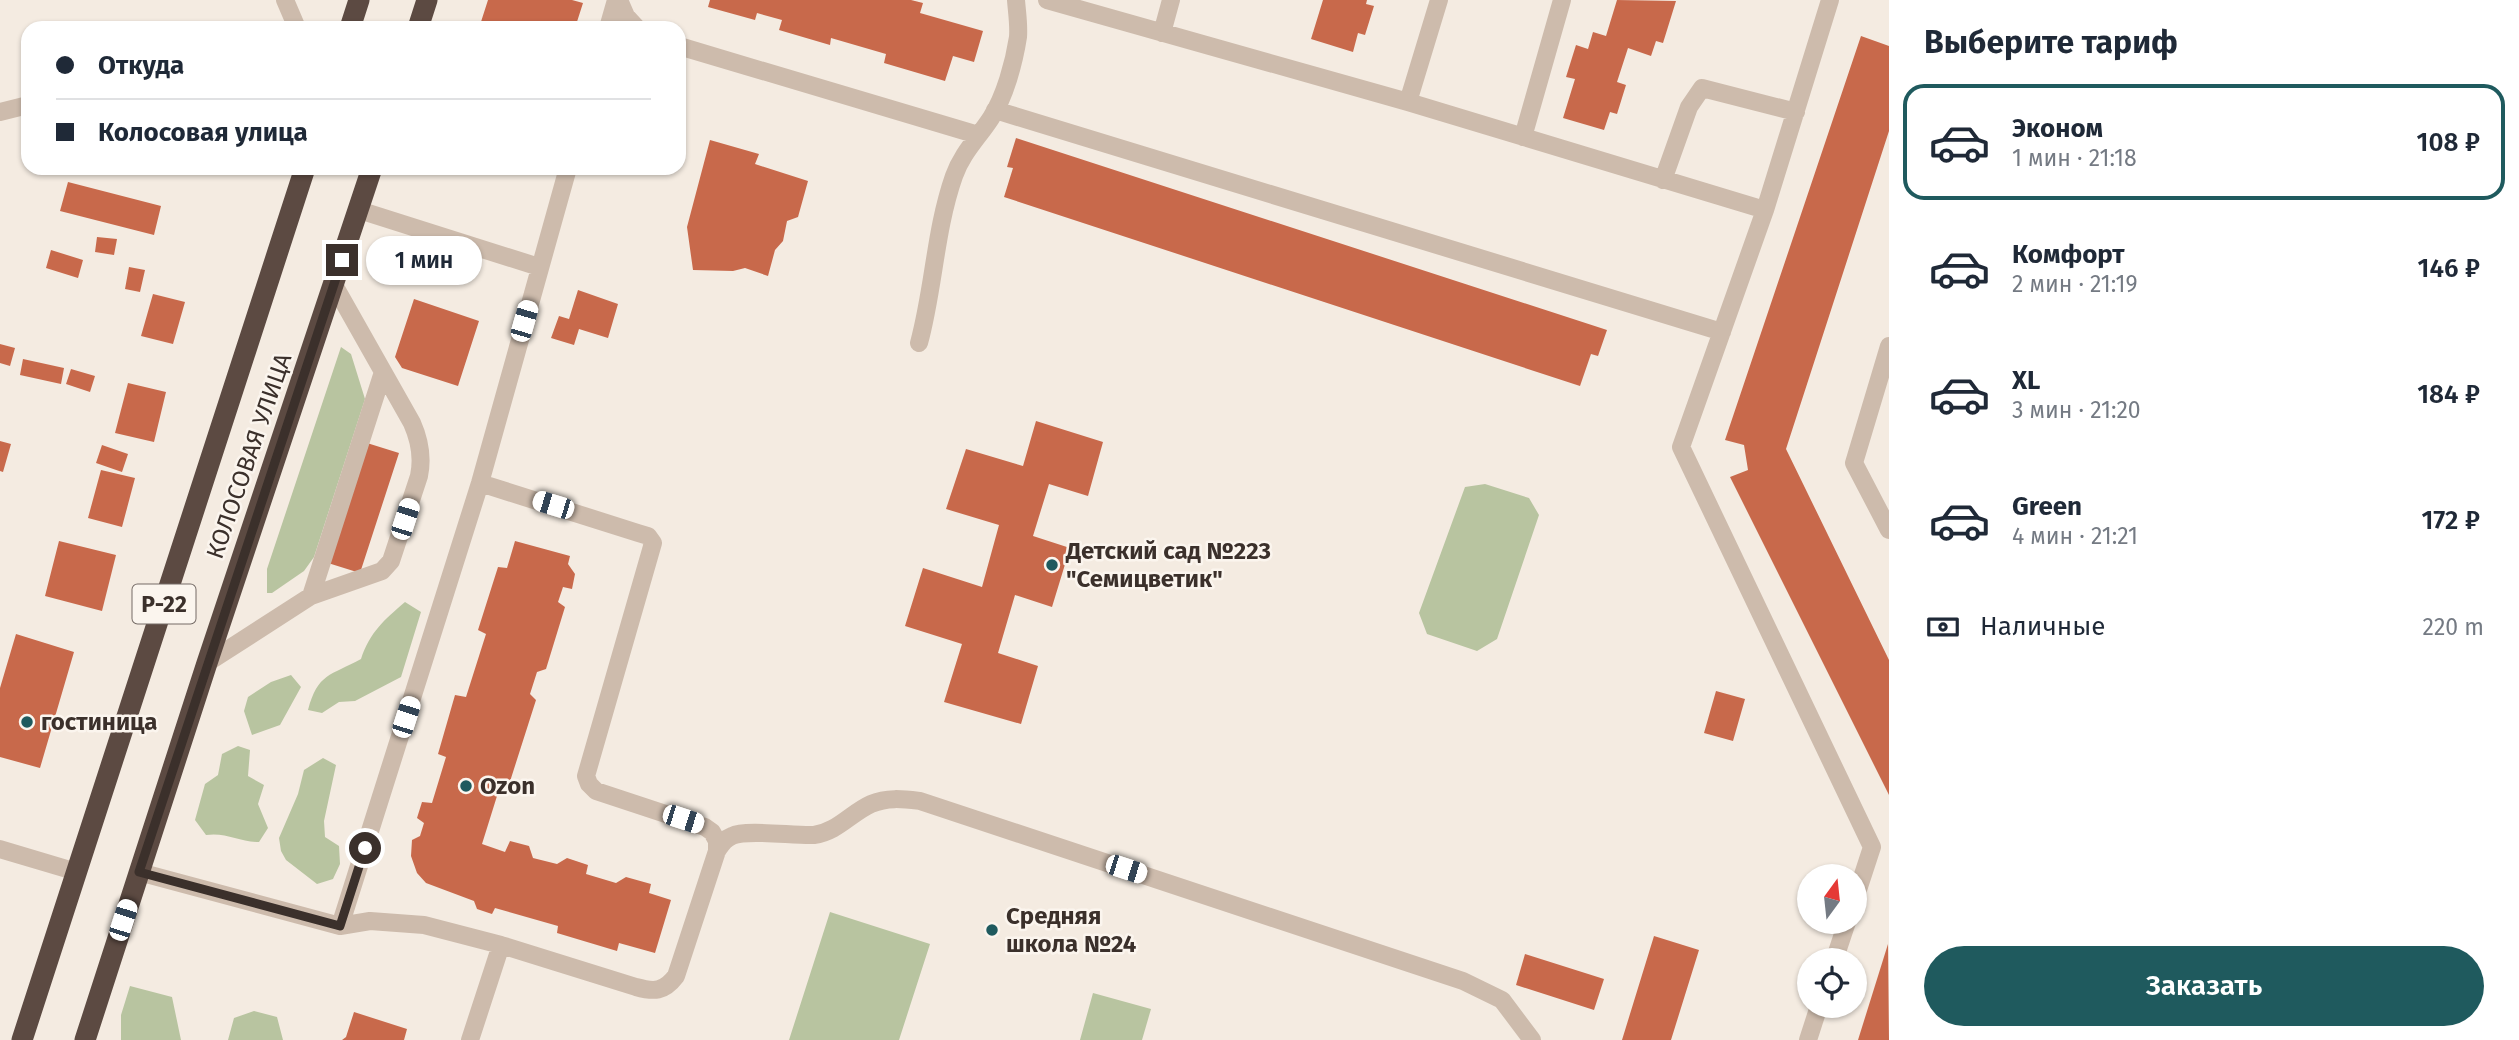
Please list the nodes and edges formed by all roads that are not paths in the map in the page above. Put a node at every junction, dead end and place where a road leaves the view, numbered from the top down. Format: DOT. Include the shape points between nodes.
graph roads {
  1 [pos="285,0"];
  2 [pos="359,0"];
  3 [pos="427,0"];
  4 [pos="618,0"];
  5 [pos="1016,0"];
  6 [pos="1047,0"];
  7 [pos="1171,0"];
  8 [pos="1438,0"];
  9 [pos="1562,0"];
  10 [pos="1830,0"];
  11 [pos="294,21"];
  12 [pos="349,21"];
  13 [pos="420,21"];
  14 [pos="610,21"];
  15 [pos="631,21"];
  16 [pos="1162,33"];
  17 [pos="686,48"];
  18 [pos="1408,102"];
  19 [pos="21,106"];
  20 [pos="995,110"];
  21 [pos="0,111"];
  22 [pos="1796,112"];
  23 [pos="978,135"];
  24 [pos="1523,137"];
  25 [pos="304,175"];
  26 [pos="370,175"];
  27 [pos="566,175"];
  28 [pos="1663,180"];
  29 [pos="359,210"];
  30 [pos="1765,210"];
  31 [pos="539,267"];
  32 [pos="334,285"];
  33 [pos="1722,332"];
  34 [pos="919,343"];
  35 [pos="1889,346"];
  36 [pos="383,372"];
  37 [pos="480,482"];
  38 [pos="1889,530"];
  39 [pos="311,596"];
  40 [pos="207,663"];
  41 [pos="0,849"];
  42 [pos="717,851"];
  43 [pos="1867,864"];
  44 [pos="77,872"];
  45 [pos="139,872"];
  46 [pos="340,926"];
  47 [pos="501,945"];
  48 [pos="1815,1018"];
  49 [pos="22,1040"];
  50 [pos="85,1040"];
  51 [pos="470,1040"];
  52 [pos="1532,1040"];
  53 [pos="1808,1040"];
  1 -- 11 [label="street"];
  2 -- 12 [label="highway"];
  3 -- 13 [label="highway"];
  4 -- 14 [label="street"];
  4 -- 15 [label="street"];
  5 -- 20 [label="street" via="1014,55"];
  6 -- 16 [label="street"];
  7 -- 16 [label="street"];
  8 -- 18 [label="street"];
  9 -- 24 [label="street"];
  10 -- 22 [label="street"];
  16 -- 18 [label="street"];
  17 -- 23 [label="street"];
  18 -- 24 [label="street"];
  19 -- 21 [label="street"];
  20 -- 23 [label="street"];
  20 -- 33 [label="street"];
  22 -- 28 [label="street" via="1702,88 1689,107"];
  22 -- 30 [label="street"];
  23 -- 34 [label="street" via="954,175"];
  24 -- 28 [label="street"];
  25 -- 44 [label="highway, КОЛОСОВАЯ УЛИЦА / Р-22"];
  26 -- 29 [label="highway, КОЛОСОВАЯ УЛИЦА / Р-22"];
  27 -- 31 [label="street"];
  28 -- 30 [label="street"];
  29 -- 31 [label="street"];
  29 -- 32 [label="highway, КОЛОСОВАЯ УЛИЦА / Р-22"];
  30 -- 33 [label="street"];
  31 -- 37 [label="street"];
  32 -- 36 [label="street"];
  32 -- 40 [label="highway, КОЛОСОВАЯ УЛИЦА / Р-22"];
  33 -- 43 [label="street" via="1681,447 1872,848"];
  35 -- 38 [label="street" via="1854,463"];
  36 -- 39 [label="street"];
  36 -- 39 [label="street" via="412,423 421,456 419,476 391,561 382,571"];
  37 -- 42 [label="street" via="648,536 653,543 586,776 596,791 705,827 712,832"];
  37 -- 46 [label="street"];
  39 -- 40 [label="street"];
  40 -- 45 [label="highway, КОЛОСОВАЯ УЛИЦА / Р-22"];
  41 -- 44 [label="street"];
  42 -- 47 [label="street" via="677,976 663,989 636,988"];
  42 -- 52 [label="street" via="738,834 814,835 836,828 878,802 920,801 1463,981 1502,1000"];
  44 -- 49 [label="highway, КОЛОСОВАЯ УЛИЦА / Р-22"];
  45 -- 46 [label="street"];
  45 -- 50 [label="highway, КОЛОСОВАЯ УЛИЦА / Р-22"];
  46 -- 47 [label="street" via="393,921"];
  47 -- 51 [label="street"];
  48 -- 53 [label="street"];
}
